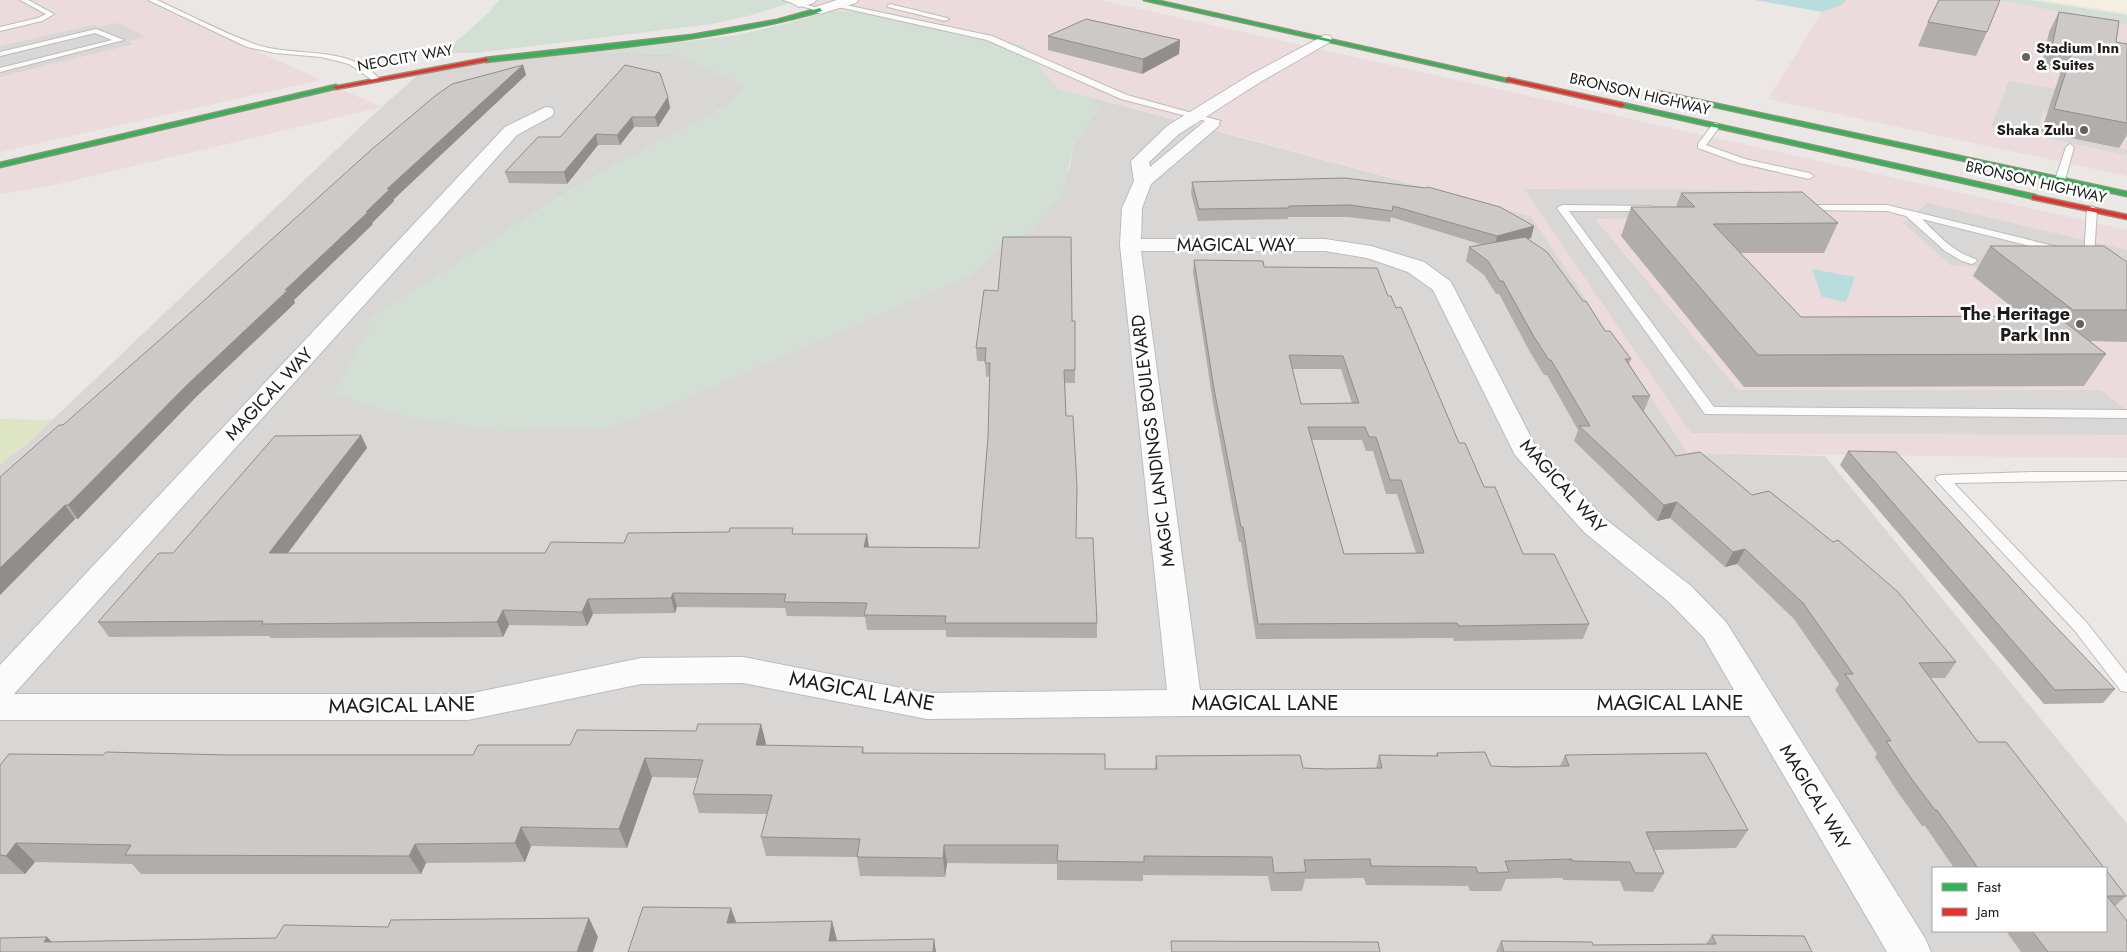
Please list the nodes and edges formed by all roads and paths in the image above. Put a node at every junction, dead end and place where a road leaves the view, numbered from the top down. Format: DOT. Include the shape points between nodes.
graph roads {
  1 [pos="23,0"];
  2 [pos="151,0"];
  3 [pos="851,0"];
  4 [pos="1147,0"];
  5 [pos="798,1"];
  6 [pos="836,5"];
  7 [pos="890,6"];
  8 [pos="820,10"];
  9 [pos="945,19"];
  10 [pos="0,29"];
  11 [pos="1325,39"];
  12 [pos="1345,44"];
  13 [pos="0,54"];
  14 [pos="0,70"];
  15 [pos="372,76"];
  16 [pos="1650,92"];
  17 [pos="1650,111"];
  18 [pos="546,112"];
  19 [pos="1198,116"];
  20 [pos="1217,121"];
  21 [pos="1716,126"];
  22 [pos="2070,147"];
  23 [pos="0,155"];
  24 [pos="0,166"];
  25 [pos="1809,176"];
  26 [pos="2060,180"];
  27 [pos="1142,181"];
  28 [pos="2127,194"];
  29 [pos="1661,208"];
  30 [pos="1788,208"];
  31 [pos="2092,210"];
  32 [pos="2127,211"];
  33 [pos="1908,212"];
  34 [pos="2127,217"];
  35 [pos="1130,245"];
  36 [pos="2055,249"];
  37 [pos="2040,255"];
  38 [pos="2081,255"];
  39 [pos="1972,261"];
  40 [pos="2102,263"];
  41 [pos="2127,414"];
  42 [pos="2127,476"];
  43 [pos="2127,686"];
  44 [pos="0,687"];
  45 [pos="1185,703"];
  46 [pos="1758,703"];
  47 [pos="0,707"];
  48 [pos="1910,952"];
  1 -- 10 [label="lane" via="51,14 40,20"];
  2 -- 15 [label="lane" via="250,44 275,51 321,55 352,62"];
  3 -- 6 [label="street"];
  4 -- 11 [label="main road, BRONSON HIGHWAY"];
  5 -- 8 [label="lane"];
  5 -- 15 [label="main road, NEOCITY WAY" via="756,17 714,27 526,49"];
  6 -- 8 [label="street"];
  6 -- 19 [label="lane" via="989,38 1124,97"];
  7 -- 9 [label="lane"];
  8 -- 15 [label="main road, NEOCITY WAY" via="731,33 540,52"];
  11 -- 12 [label="main road, BRONSON HIGHWAY"];
  11 -- 19 [label="street, MAGIC LANDINGS BOULEVARD"];
  12 -- 17 [label="main road, BRONSON HIGHWAY"];
  12 -- 20 [label="street"];
  13 -- 14 [label="lane" via="96,31 120,40"];
  15 -- 23 [label="main road, NEOCITY WAY" via="272,94"];
  15 -- 24 [label="main road, NEOCITY WAY"];
  16 -- 26 [label="main road, BRONSON HIGHWAY"];
  17 -- 21 [label="main road, BRONSON HIGHWAY"];
  17 -- 26 [label="main road" via="1753,123 1998,176"];
  18 -- 44 [label="street, MAGICAL WAY" via="511,131"];
  19 -- 20 [label="lane"];
  19 -- 27 [label="street, MAGIC LANDINGS BOULEVARD" via="1173,130 1140,161"];
  20 -- 27 [label="street"];
  21 -- 25 [label="lane" via="1701,146 1742,162"];
  21 -- 31 [label="main road, BRONSON HIGHWAY"];
  22 -- 26 [label="lane"];
  26 -- 28 [label="main road, BRONSON HIGHWAY"];
  27 -- 35 [label="street, MAGIC LANDINGS BOULEVARD" via="1132,208"];
  29 -- 41 [label="lane" via="1562,208 1710,411"];
  30 -- 33 [label="lane" via="1887,208"];
  31 -- 32 [label="main road"];
  31 -- 34 [label="main road, BRONSON HIGHWAY"];
  31 -- 38 [label="lane"];
  33 -- 36 [label="lane"];
  33 -- 39 [label="lane" via="1956,254"];
  35 -- 45 [label="street, MAGIC LANDINGS BOULEVARD"];
  35 -- 46 [label="street, MAGICAL WAY" via="1325,245 1371,252 1416,267 1442,286 1524,449 1594,525 1680,594 1715,630"];
  36 -- 37 [label="lane"];
  36 -- 38 [label="lane"];
  38 -- 40 [label="lane"];
  42 -- 43 [label="lane" via="1942,479 2081,627"];
  45 -- 46 [label="street, MAGICAL LANE"];
  45 -- 47 [label="street, MAGICAL LANE" via="927,706 742,670 640,672 468,707"];
  46 -- 48 [label="street, MAGICAL WAY"];
}
